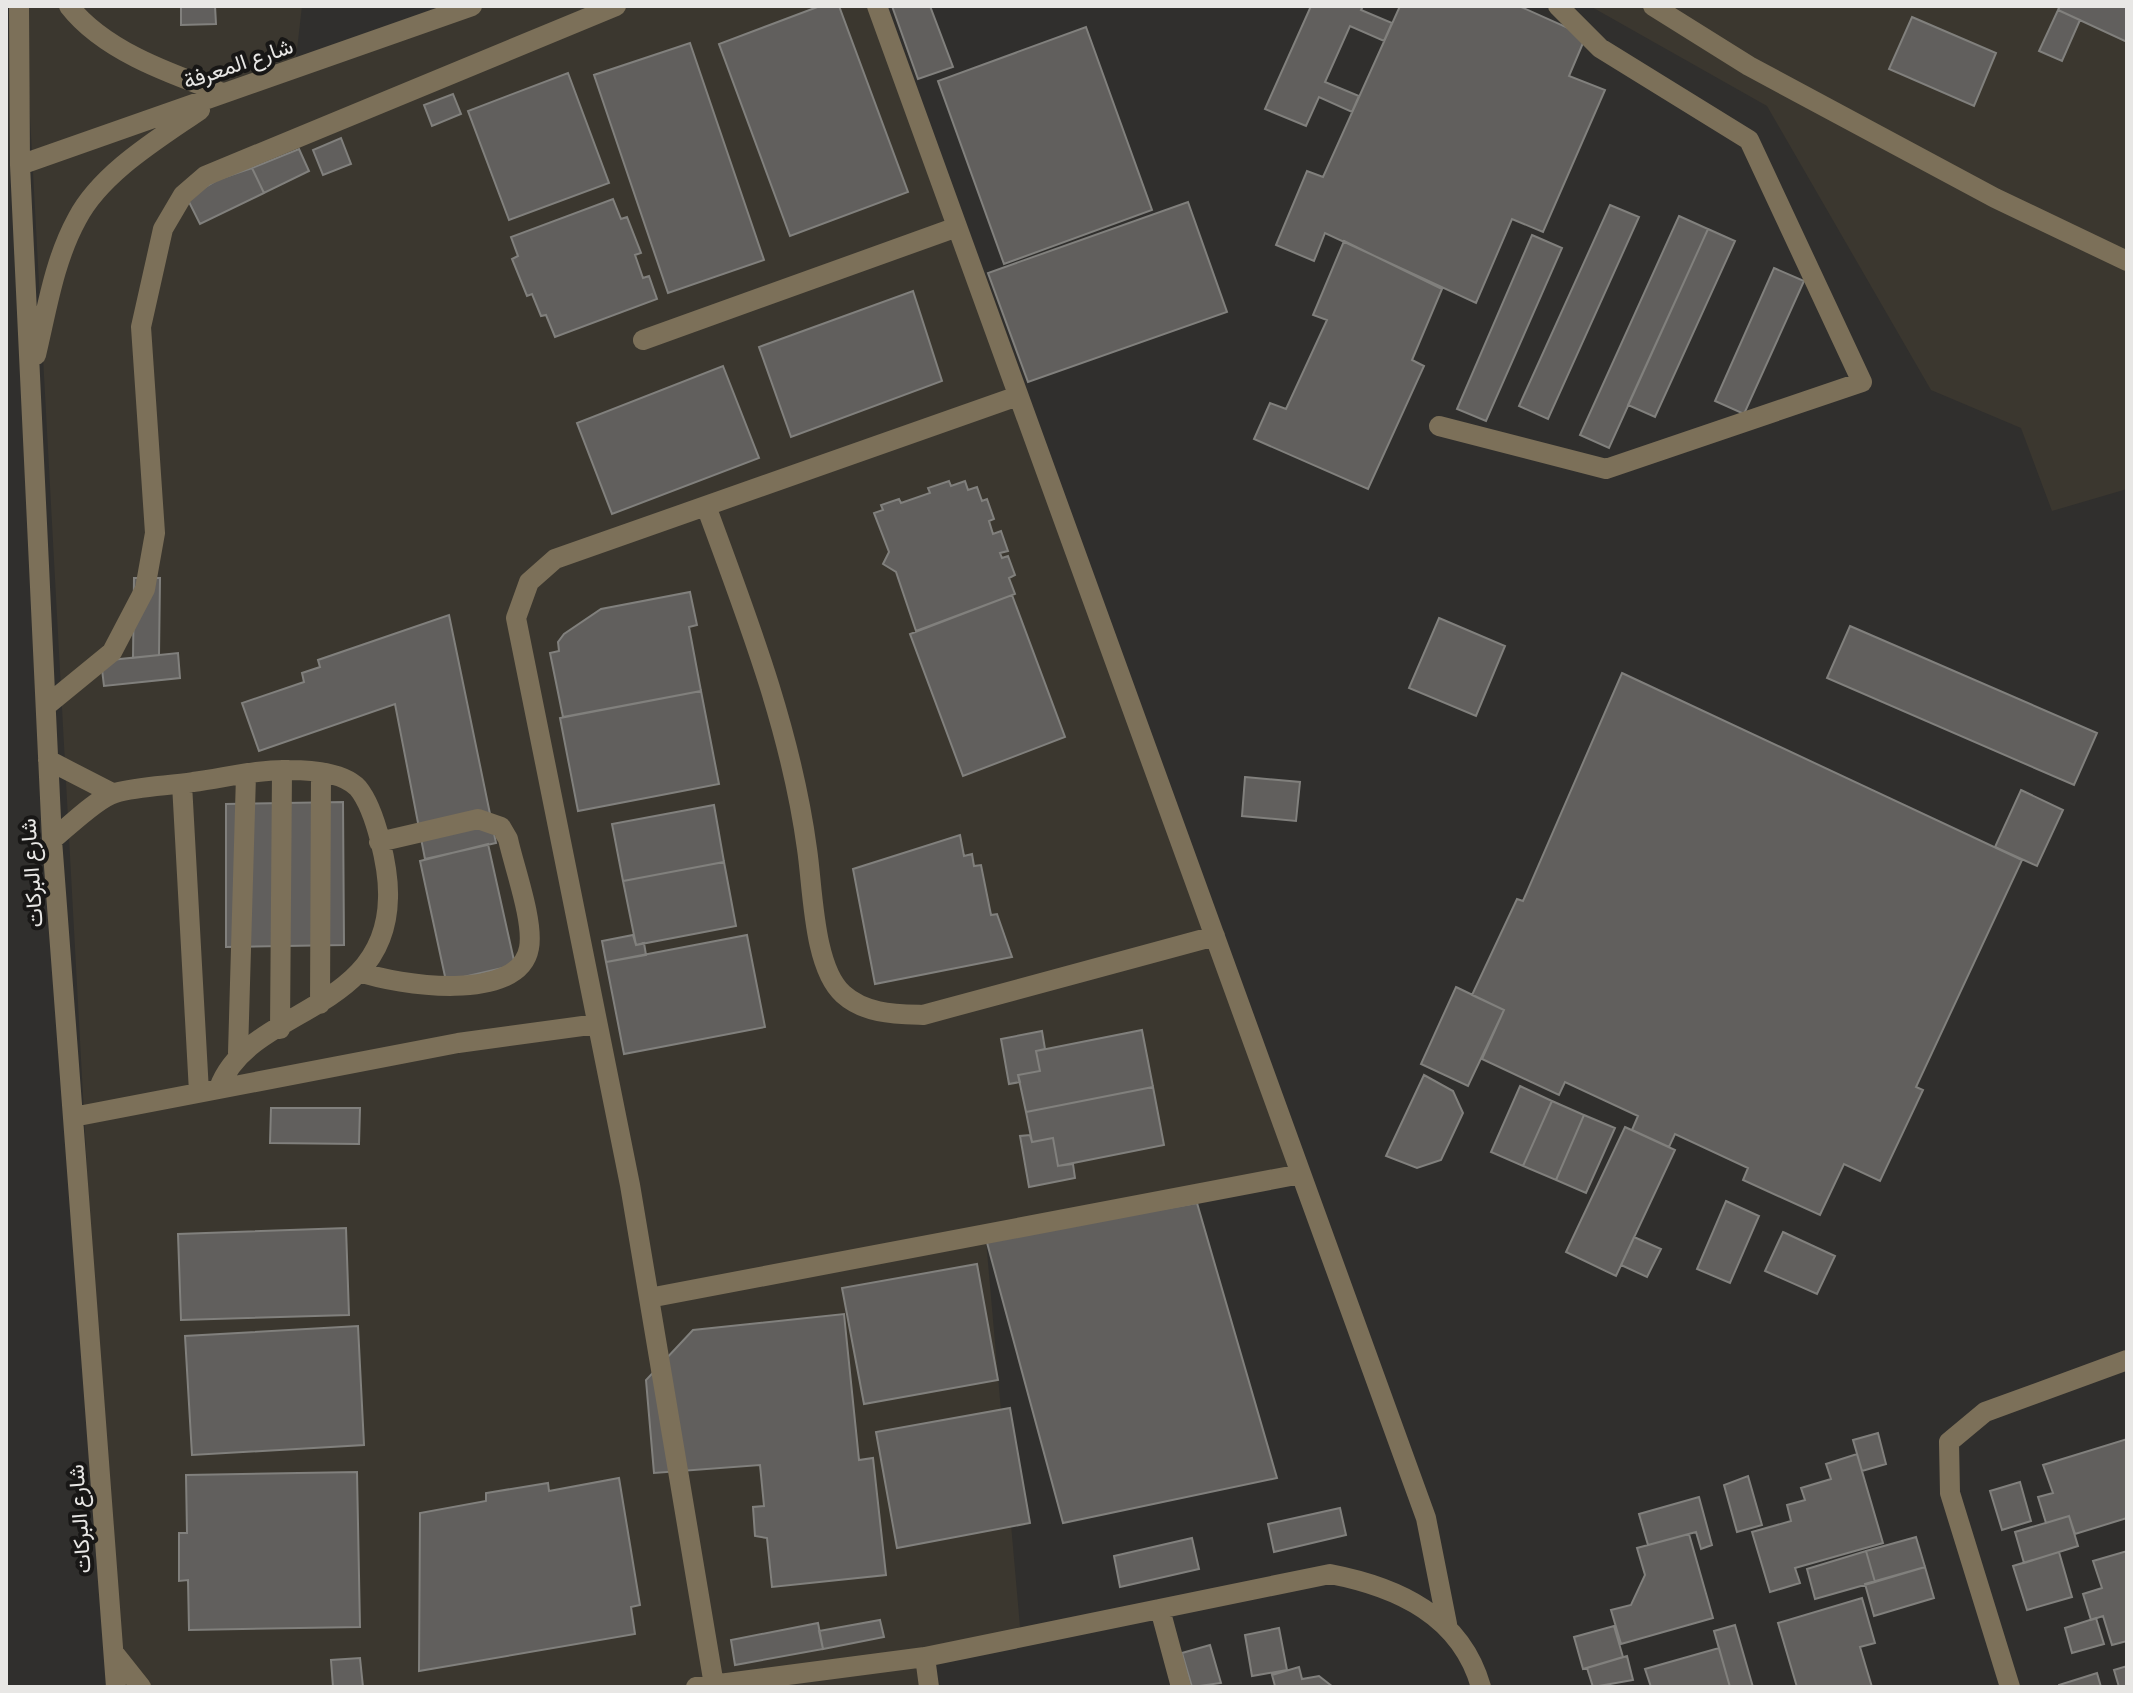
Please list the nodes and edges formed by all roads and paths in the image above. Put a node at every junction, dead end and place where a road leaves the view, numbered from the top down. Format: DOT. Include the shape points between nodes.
graph roads {
  1 [pos="19,6"];
  2 [pos="69,6"];
  3 [pos="472,6"];
  4 [pos="616,6"];
  5 [pos="877,6"];
  6 [pos="1558,6"];
  7 [pos="1653,6"];
  8 [pos="223,93"];
  9 [pos="20,165"];
  10 [pos="957,227"];
  11 [pos="2127,261"];
  12 [pos="643,340"];
  13 [pos="30,382"];
  14 [pos="1018,396"];
  15 [pos="1439,426"];
  16 [pos="706,506"];
  17 [pos="46,706"];
  18 [pos="48,760"];
  19 [pos="282,770"];
  20 [pos="321,773"];
  21 [pos="246,775"];
  22 [pos="182,784"];
  23 [pos="112,793"];
  24 [pos="52,840"];
  25 [pos="379,842"];
  26 [pos="1215,936"];
  27 [pos="360,972"];
  28 [pos="320,1004"];
  29 [pos="597,1024"];
  30 [pos="280,1029"];
  31 [pos="238,1053"];
  32 [pos="219,1088"];
  33 [pos="199,1092"];
  34 [pos="73,1117"];
  35 [pos="1301,1174"];
  36 [pos="649,1298"];
  37 [pos="2127,1360"];
  38 [pos="1160,1609"];
  39 [pos="1447,1624"];
  40 [pos="113,1651"];
  41 [pos="925,1657"];
  42 [pos="809,1680"];
  43 [pos="705,1686"];
  44 [pos="116,1687"];
  45 [pos="141,1687"];
  46 [pos="929,1687"];
  47 [pos="1181,1687"];
  48 [pos="1481,1687"];
  49 [pos="2010,1687"];
  1 -- 9 [label="street, شارع البركات"];
  2 -- 8 [label="street" via="82,22 123,49"];
  3 -- 8 [label="street, شارع المعرفة"];
  4 -- 17 [label="street" via="205,176 183,195 163,229 141,327 155,533 145,589 112,652"];
  5 -- 10 [label="street"];
  6 -- 15 [label="street" via="1600,48 1749,140 1862,382 1606,469"];
  7 -- 11 [label="street" via="1749,66"];
  8 -- 9 [label="street, شارع المعرفة"];
  8 -- 13 [label="street" via="101,187 77,217 56,267"];
  9 -- 13 [label="street, شارع البركات"];
  10 -- 12 [label="street"];
  10 -- 14 [label="street"];
  13 -- 17 [label="street, شارع البركات"];
  14 -- 16 [label="street"];
  14 -- 26 [label="street"];
  16 -- 26 [label="street" via="759,649 803,812 823,963 843,994 883,1014 923,1015"];
  16 -- 29 [label="street" via="555,559 529,582 516,618"];
  17 -- 18 [label="street, شارع البركات"];
  18 -- 23 [label="street"];
  18 -- 24 [label="street, شارع البركات"];
  19 -- 20 [label="street"];
  19 -- 21 [label="street"];
  19 -- 30 [label="street"];
  20 -- 25 [label="street" via="356,786 375,817"];
  20 -- 28 [label="street"];
  21 -- 22 [label="street"];
  21 -- 31 [label="street"];
  22 -- 23 [label="street"];
  22 -- 33 [label="street"];
  23 -- 24 [label="street"];
  24 -- 34 [label="street, شارع البركات"];
  25 -- 27 [label="street" via="388,898 379,941"];
  25 -- 27 [label="street" via="478,819 501,827 529,948 510,974 478,983 426,987"];
  26 -- 35 [label="street"];
  27 -- 28 [label="street"];
  28 -- 30 [label="street"];
  29 -- 32 [label="street" via="458,1043"];
  29 -- 36 [label="street"];
  30 -- 31 [label="street"];
  31 -- 32 [label="street"];
  32 -- 33 [label="street"];
  33 -- 34 [label="street"];
  34 -- 40 [label="street, شارع البركات"];
  35 -- 36 [label="street"];
  35 -- 39 [label="street" via="1426,1518"];
  36 -- 43 [label="street"];
  37 -- 49 [label="street" via="1985,1412 1949,1442 1950,1493"];
  38 -- 39 [label="street" via="1330,1574 1398,1593"];
  38 -- 41 [label="street"];
  38 -- 47 [label="street"];
  39 -- 48 [label="street" via="1475,1665"];
  40 -- 44 [label="street, شارع البركات"];
  40 -- 45 [label="street"];
  41 -- 42 [label="street"];
  41 -- 46 [label="street"];
  42 -- 43 [label="street"];
}
